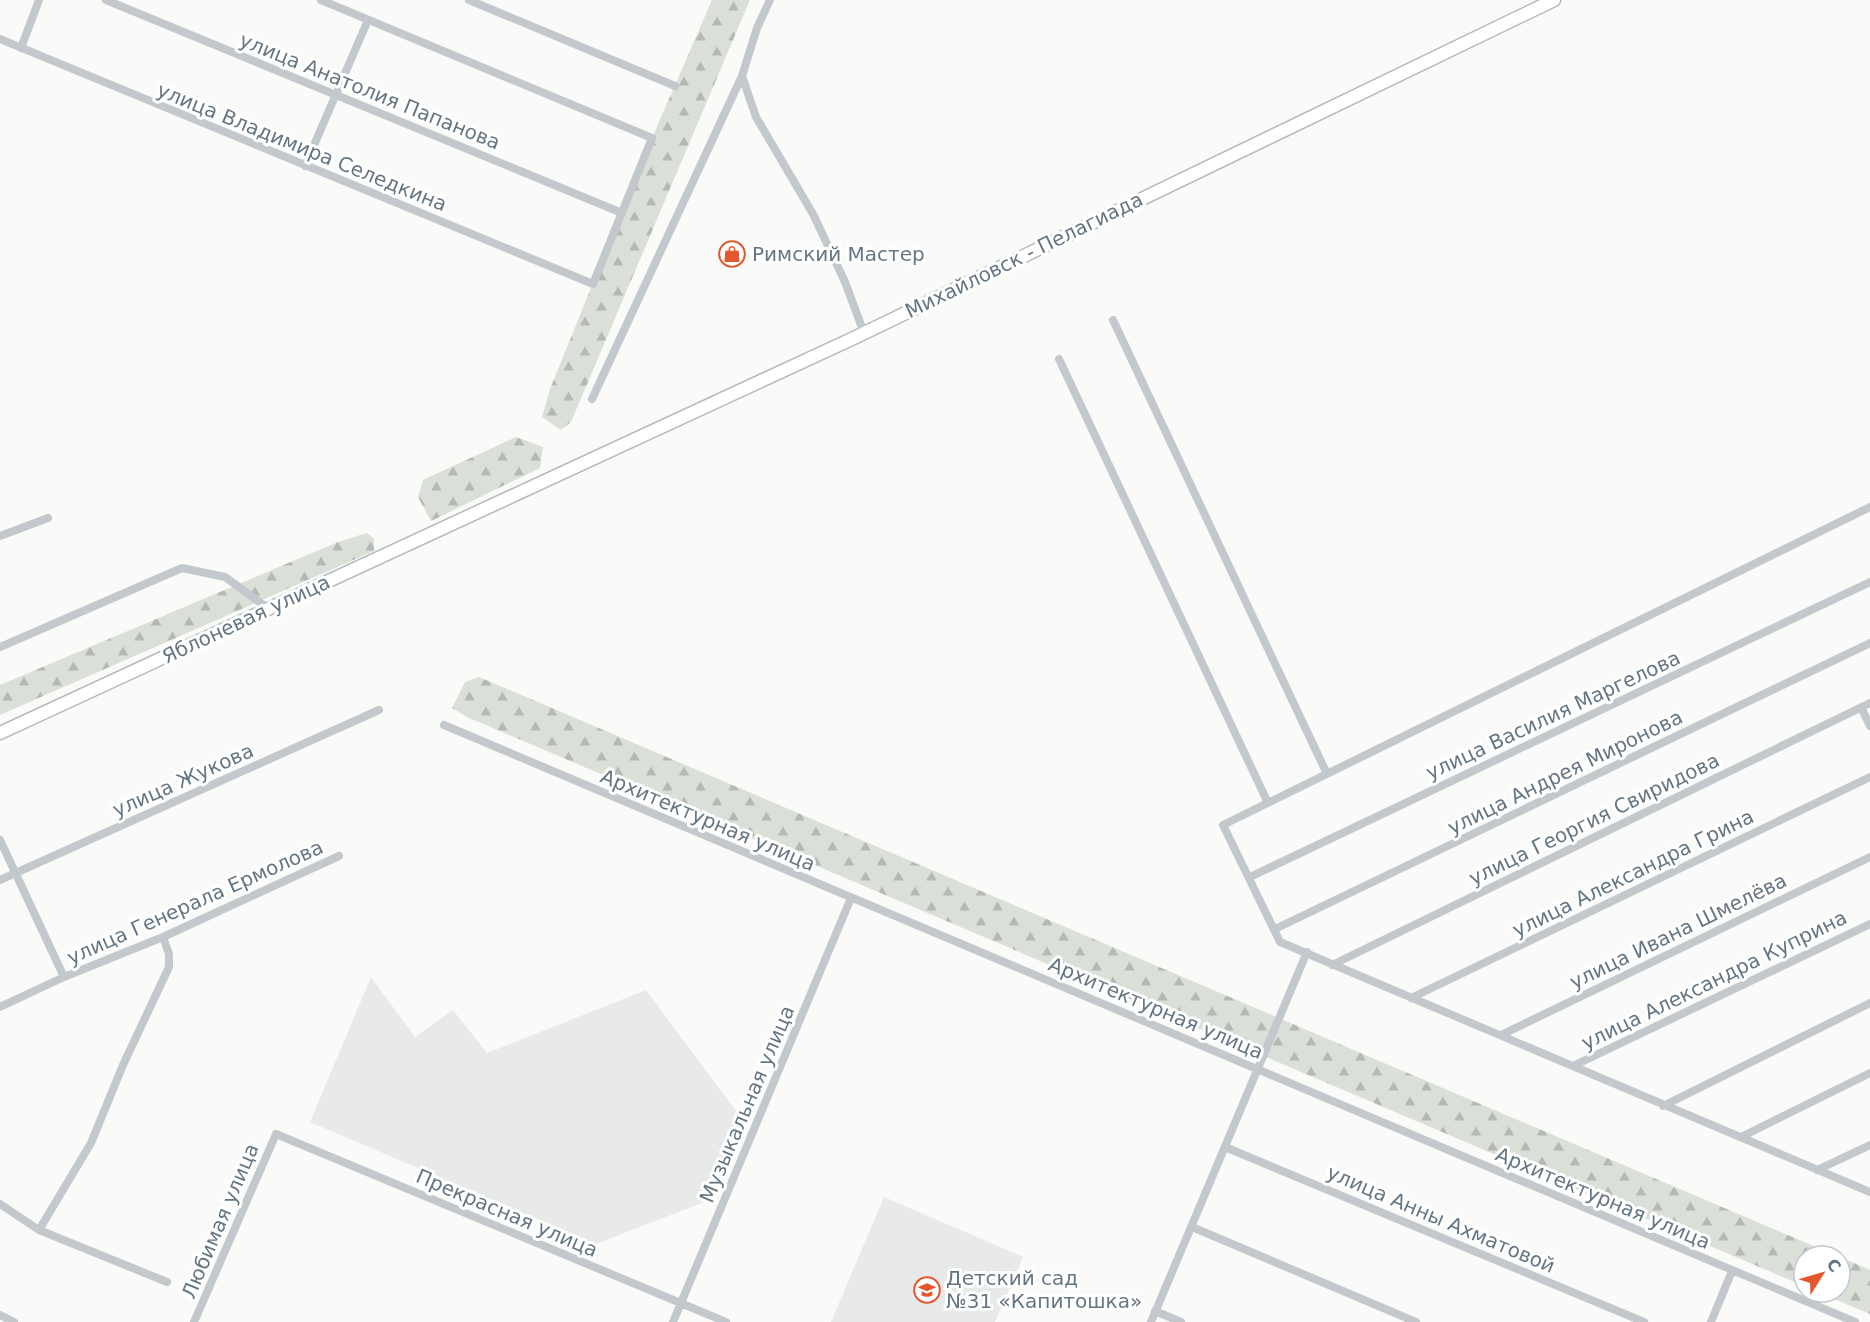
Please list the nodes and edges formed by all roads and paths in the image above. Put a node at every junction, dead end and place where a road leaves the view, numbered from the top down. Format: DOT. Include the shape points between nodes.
graph roads {
  1 [pos="39,0"];
  2 [pos="106,0"];
  3 [pos="321,0"];
  4 [pos="470,0"];
  5 [pos="770,0"];
  6 [pos="1554,0"];
  7 [pos="368,20"];
  8 [pos="0,39"];
  9 [pos="21,48"];
  10 [pos="742,76"];
  11 [pos="675,86"];
  12 [pos="335,94"];
  13 [pos="305,166"];
  14 [pos="622,213"];
  15 [pos="1113,320"];
  16 [pos="864,333"];
  17 [pos="1059,360"];
  18 [pos="592,399"];
  19 [pos="493,505"];
  20 [pos="1870,507"];
  21 [pos="48,518"];
  22 [pos="0,536"];
  23 [pos="1870,582"];
  24 [pos="269,609"];
  25 [pos="1870,643"];
  26 [pos="0,647"];
  27 [pos="1870,703"];
  28 [pos="1861,707"];
  29 [pos="379,710"];
  30 [pos="444,725"];
  31 [pos="1870,726"];
  32 [pos="0,733"];
  33 [pos="1327,774"];
  34 [pos="1870,777"];
  35 [pos="1268,803"];
  36 [pos="0,840"];
  37 [pos="339,856"];
  38 [pos="1870,857"];
  39 [pos="15,873"];
  40 [pos="1250,877"];
  41 [pos="0,880"];
  42 [pos="851,898"];
  43 [pos="1870,924"];
  44 [pos="1275,929"];
  45 [pos="163,937"];
  46 [pos="1306,952"];
  47 [pos="1332,965"];
  48 [pos="64,977"];
  49 [pos="1411,998"];
  50 [pos="1870,1003"];
  51 [pos="0,1007"];
  52 [pos="1501,1035"];
  53 [pos="1573,1066"];
  54 [pos="1258,1069"];
  55 [pos="1870,1073"];
  56 [pos="1663,1106"];
  57 [pos="276,1134"];
  58 [pos="1741,1137"];
  59 [pos="1870,1145"];
  60 [pos="1225,1147"];
  61 [pos="1817,1170"];
  62 [pos="1870,1192"];
  63 [pos="0,1204"];
  64 [pos="1192,1227"];
  65 [pos="39,1230"];
  66 [pos="1732,1271"];
  67 [pos="167,1282"];
  68 [pos="680,1304"];
  69 [pos="1155,1311"];
  70 [pos="0,1315"];
  71 [pos="14,1322"];
  72 [pos="195,1322"];
  73 [pos="673,1322"];
  74 [pos="726,1322"];
  75 [pos="1151,1322"];
  76 [pos="1181,1322"];
  77 [pos="1416,1322"];
  78 [pos="1644,1322"];
  79 [pos="1711,1322"];
  80 [pos="1855,1322"];
  1 -- 9 [label="street"];
  2 -- 12 [label="street, улица Анатолия Папанова"];
  3 -- 7 [label="street"];
  4 -- 11 [label="street"];
  5 -- 10 [label="street"];
  6 -- 16 [label="street, Михайловск - Пелагиада"];
  7 -- 12 [label="street"];
  7 -- 14 [label="street" via="652,138"];
  8 -- 9 [label="street, улица Владимира Селедкина"];
  9 -- 13 [label="street, улица Владимира Селедкина"];
  10 -- 16 [label="street" via="756,117 813,214"];
  10 -- 18 [label="street"];
  12 -- 13 [label="street"];
  12 -- 14 [label="street, улица Анатолия Папанова"];
  13 -- 14 [label="street, улица Владимира Селедкина" via="592,284"];
  15 -- 33 [label="street"];
  16 -- 19 [label="street, Михайловск - Пелагиада"];
  17 -- 35 [label="street"];
  19 -- 24 [label="street, Яблоневая улица"];
  20 -- 33 [label="street"];
  21 -- 22 [label="street"];
  23 -- 40 [label="street, улица Василия Маргелова"];
  24 -- 26 [label="street" via="225,577 182,568"];
  24 -- 32 [label="street, Яблоневая улица"];
  25 -- 44 [label="street, улица Андрея Миронова"];
  27 -- 28 [label="street, улица Георгия Свиридова"];
  28 -- 31 [label="street"];
  28 -- 47 [label="street, улица Георгия Свиридова"];
  29 -- 39 [label="street, улица Жукова"];
  30 -- 42 [label="street, Архитектурная улица"];
  33 -- 35 [label="street"];
  34 -- 49 [label="street, улица Александра Грина"];
  35 -- 40 [label="street" via="1224,825"];
  36 -- 39 [label="street"];
  37 -- 45 [label="street, улица Генерала Ермолова"];
  38 -- 52 [label="street, улица Ивана Шмелёва"];
  39 -- 41 [label="street, улица Жукова"];
  39 -- 48 [label="street"];
  40 -- 44 [label="street"];
  42 -- 54 [label="street, Архитектурная улица"];
  42 -- 68 [label="street, Музыкальная улица"];
  43 -- 53 [label="street, улица Александра Куприна"];
  44 -- 46 [label="street" via="1280,942"];
  45 -- 48 [label="street, улица Генерала Ермолова"];
  45 -- 65 [label="street" via="169,967 91,1143"];
  46 -- 47 [label="street"];
  46 -- 54 [label="street"];
  47 -- 49 [label="street"];
  48 -- 51 [label="street, улица Генерала Ермолова"];
  49 -- 52 [label="street"];
  50 -- 56 [label="street"];
  52 -- 53 [label="street"];
  53 -- 56 [label="street"];
  54 -- 60 [label="street"];
  54 -- 66 [label="street, Архитектурная улица"];
  55 -- 58 [label="street"];
  56 -- 58 [label="street"];
  57 -- 68 [label="street, Прекрасная улица"];
  57 -- 72 [label="street, Любимая улица"];
  58 -- 61 [label="street"];
  59 -- 61 [label="street"];
  60 -- 64 [label="street"];
  60 -- 78 [label="street, улица Анны Ахматовой"];
  61 -- 62 [label="street"];
  63 -- 65 [label="street"];
  64 -- 69 [label="street"];
  64 -- 77 [label="street"];
  65 -- 67 [label="street"];
  66 -- 79 [label="street"];
  66 -- 80 [label="street, Архитектурная улица"];
  68 -- 73 [label="street, Музыкальная улица"];
  68 -- 74 [label="street, Прекрасная улица"];
  69 -- 75 [label="street"];
  69 -- 76 [label="street"];
  70 -- 71 [label="street"];
}
